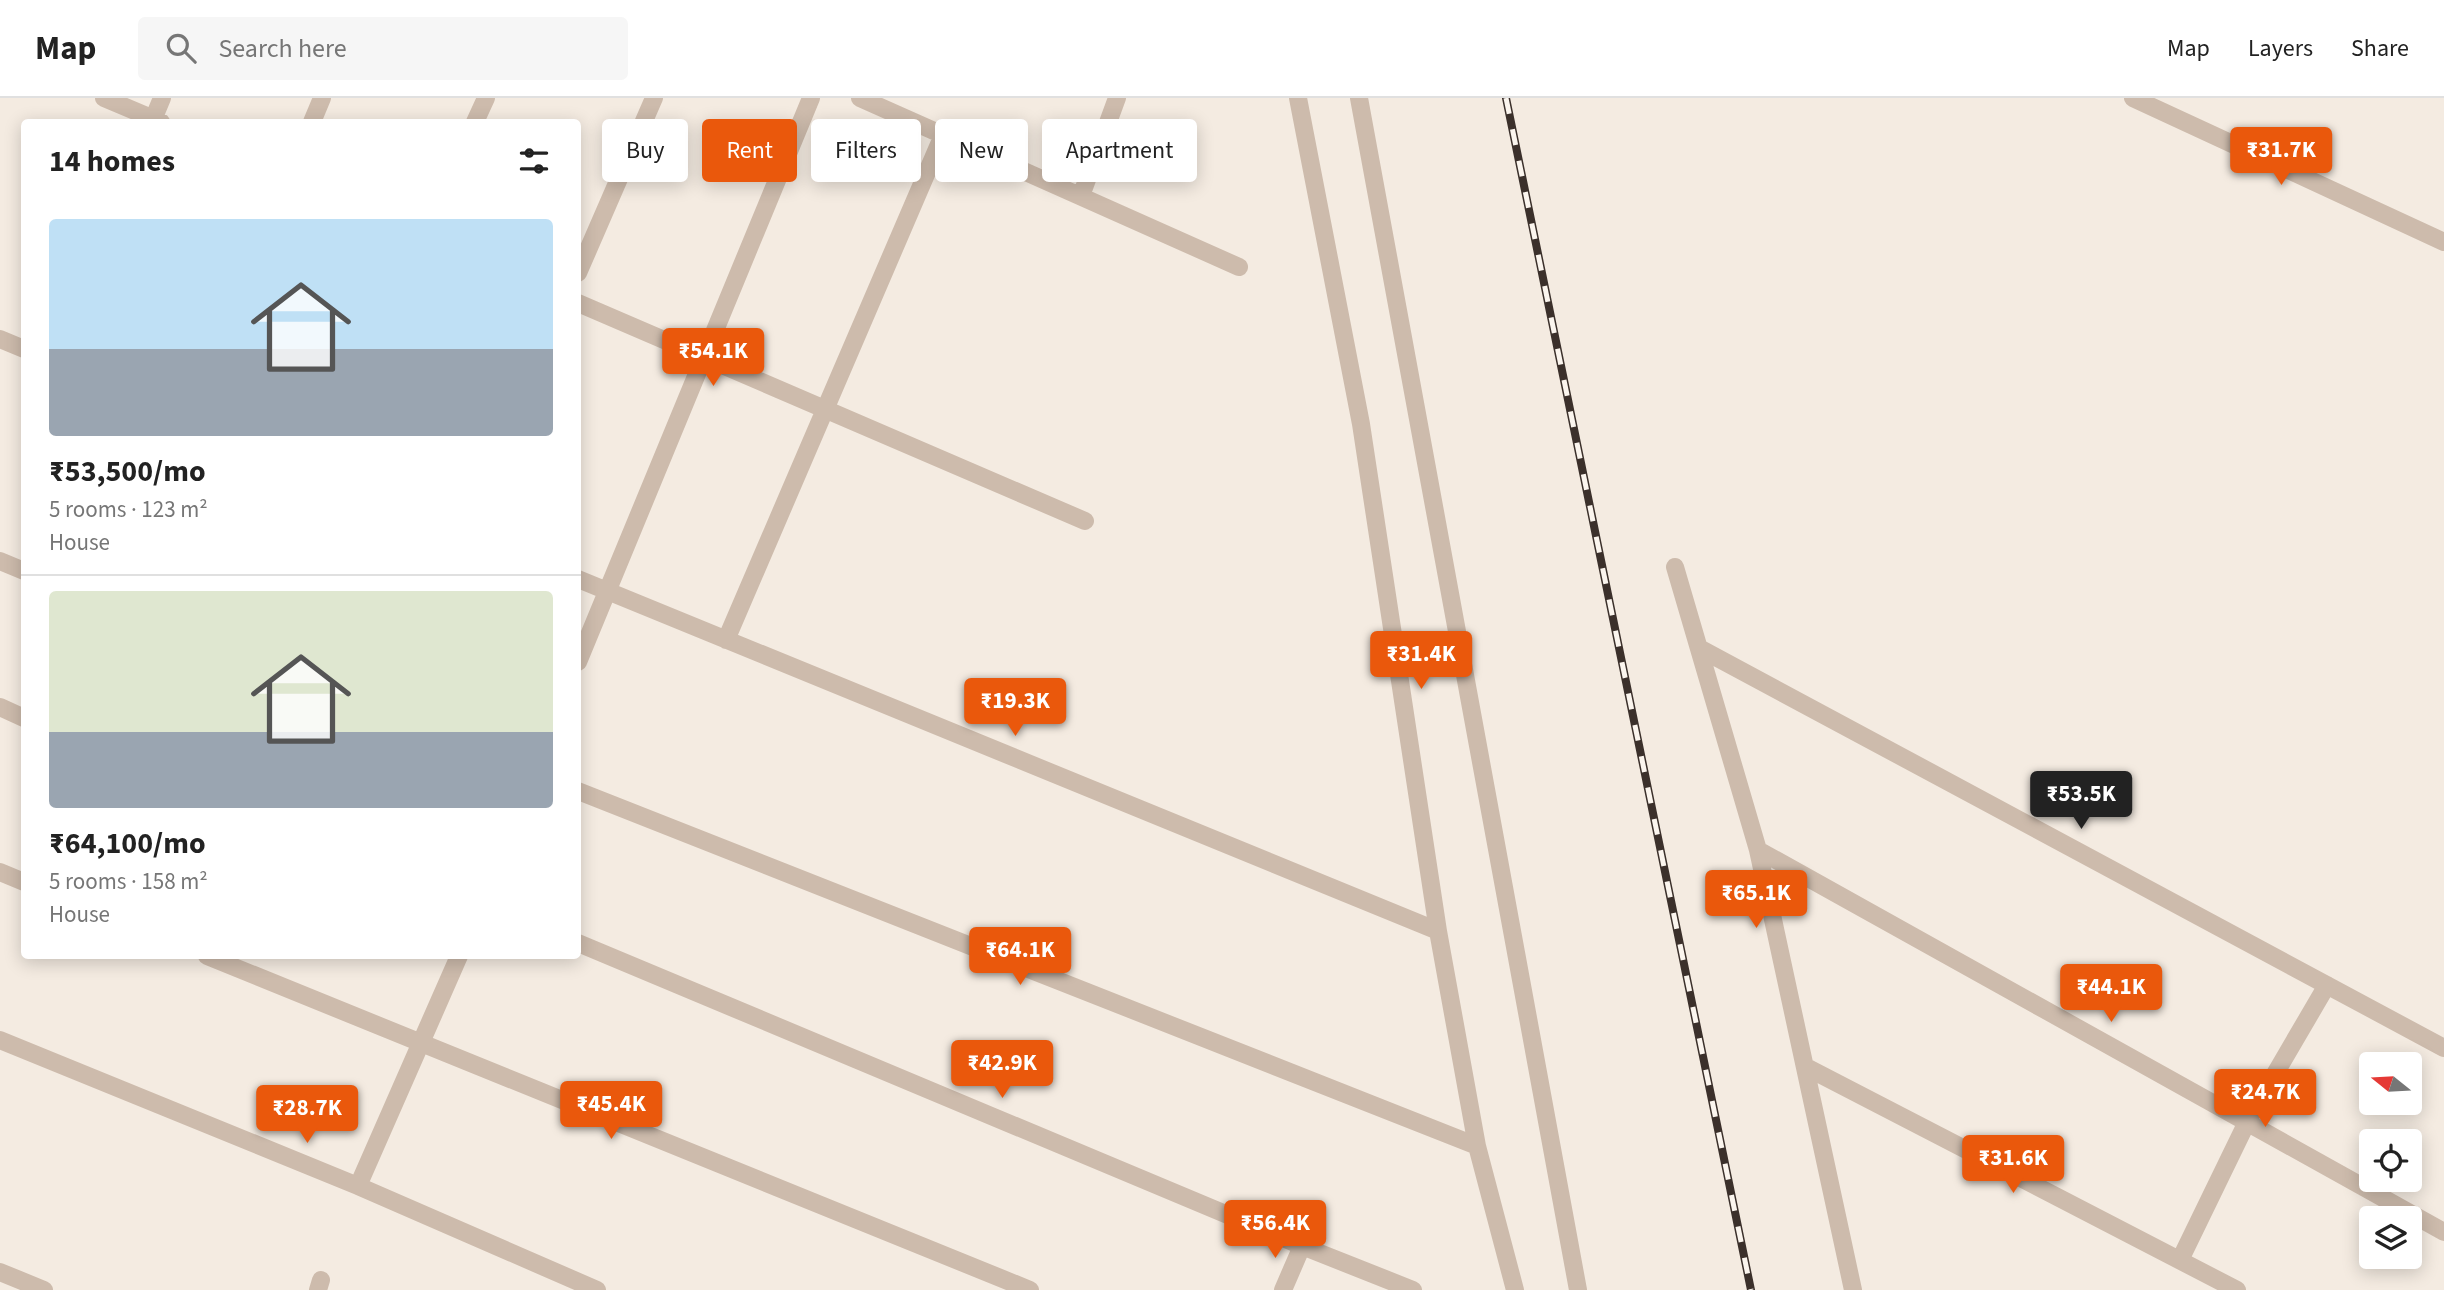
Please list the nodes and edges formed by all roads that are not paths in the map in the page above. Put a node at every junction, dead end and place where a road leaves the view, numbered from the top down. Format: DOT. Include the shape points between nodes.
graph roads {
  1 [pos="104,98"];
  2 [pos="162,98"];
  3 [pos="322,98"];
  4 [pos="486,98"];
  5 [pos="654,98"];
  6 [pos="811,98"];
  7 [pos="860,98"];
  8 [pos="1116,98"];
  9 [pos="1298,98"];
  10 [pos="1359,98"];
  11 [pos="2133,98"];
  12 [pos="151,119"];
  13 [pos="157,119"];
  14 [pos="313,119"];
  15 [pos="476,119"];
  16 [pos="935,131"];
  17 [pos="935,154"];
  18 [pos="1028,172"];
  19 [pos="1082,196"];
  20 [pos="2444,242"];
  21 [pos="581,266"];
  22 [pos="1239,267"];
  23 [pos="581,304"];
  24 [pos="0,339"];
  25 [pos="21,348"];
  26 [pos="704,358"];
  27 [pos="825,410"];
  28 [pos="1085,521"];
  29 [pos="0,561"];
  30 [pos="1675,567"];
  31 [pos="21,570"];
  32 [pos="581,580"];
  33 [pos="608,591"];
  34 [pos="726,640"];
  35 [pos="1699,648"];
  36 [pos="581,655"];
  37 [pos="0,708"];
  38 [pos="21,717"];
  39 [pos="581,792"];
  40 [pos="1758,850"];
  41 [pos="0,872"];
  42 [pos="21,881"];
  43 [pos="1438,932"];
  44 [pos="581,944"];
  45 [pos="214,959"];
  46 [pos="457,959"];
  47 [pos="2328,985"];
  48 [pos="0,1040"];
  49 [pos="422,1044"];
  50 [pos="2444,1048"];
  51 [pos="1807,1067"];
  52 [pos="2247,1122"];
  53 [pos="1477,1146"];
  54 [pos="358,1186"];
  55 [pos="2444,1232"];
  56 [pos="1302,1246"];
  57 [pos="2180,1260"];
  58 [pos="0,1272"];
  59 [pos="44,1290"];
  60 [pos="597,1290"];
  61 [pos="1030,1290"];
  62 [pos="1283,1290"];
  63 [pos="1413,1290"];
  64 [pos="1515,1290"];
  65 [pos="1578,1290"];
  66 [pos="1853,1290"];
  67 [pos="2236,1290"];
  1 -- 12 [label="street"];
  2 -- 13 [label="street"];
  3 -- 14 [label="street"];
  4 -- 15 [label="street"];
  5 -- 21 [label="street"];
  6 -- 26 [label="street"];
  7 -- 16 [label="street"];
  8 -- 19 [label="street"];
  9 -- 43 [label="street" via="1361,424"];
  10 -- 65 [label="street"];
  11 -- 20 [label="street"];
  17 -- 27 [label="street"];
  18 -- 19 [label="street"];
  19 -- 22 [label="street"];
  23 -- 26 [label="street"];
  24 -- 25 [label="street"];
  26 -- 27 [label="street"];
  26 -- 33 [label="street"];
  27 -- 28 [label="street"];
  27 -- 34 [label="street"];
  29 -- 31 [label="street"];
  30 -- 35 [label="street"];
  32 -- 33 [label="street"];
  33 -- 34 [label="street"];
  33 -- 36 [label="street"];
  34 -- 43 [label="street"];
  35 -- 40 [label="street"];
  35 -- 47 [label="street"];
  37 -- 38 [label="street"];
  39 -- 53 [label="street"];
  40 -- 51 [label="street"];
  40 -- 52 [label="street"];
  41 -- 42 [label="street"];
  43 -- 53 [label="street"];
  44 -- 56 [label="street"];
  45 -- 49 [label="street"];
  46 -- 49 [label="street"];
  47 -- 50 [label="street"];
  47 -- 52 [label="street"];
  48 -- 54 [label="street"];
  49 -- 54 [label="street"];
  49 -- 61 [label="street"];
  51 -- 57 [label="street"];
  51 -- 66 [label="street"];
  52 -- 55 [label="street"];
  52 -- 57 [label="street"];
  53 -- 64 [label="street"];
  54 -- 60 [label="street"];
  56 -- 62 [label="street"];
  56 -- 63 [label="street"];
  57 -- 67 [label="street"];
  58 -- 59 [label="street"];
}
